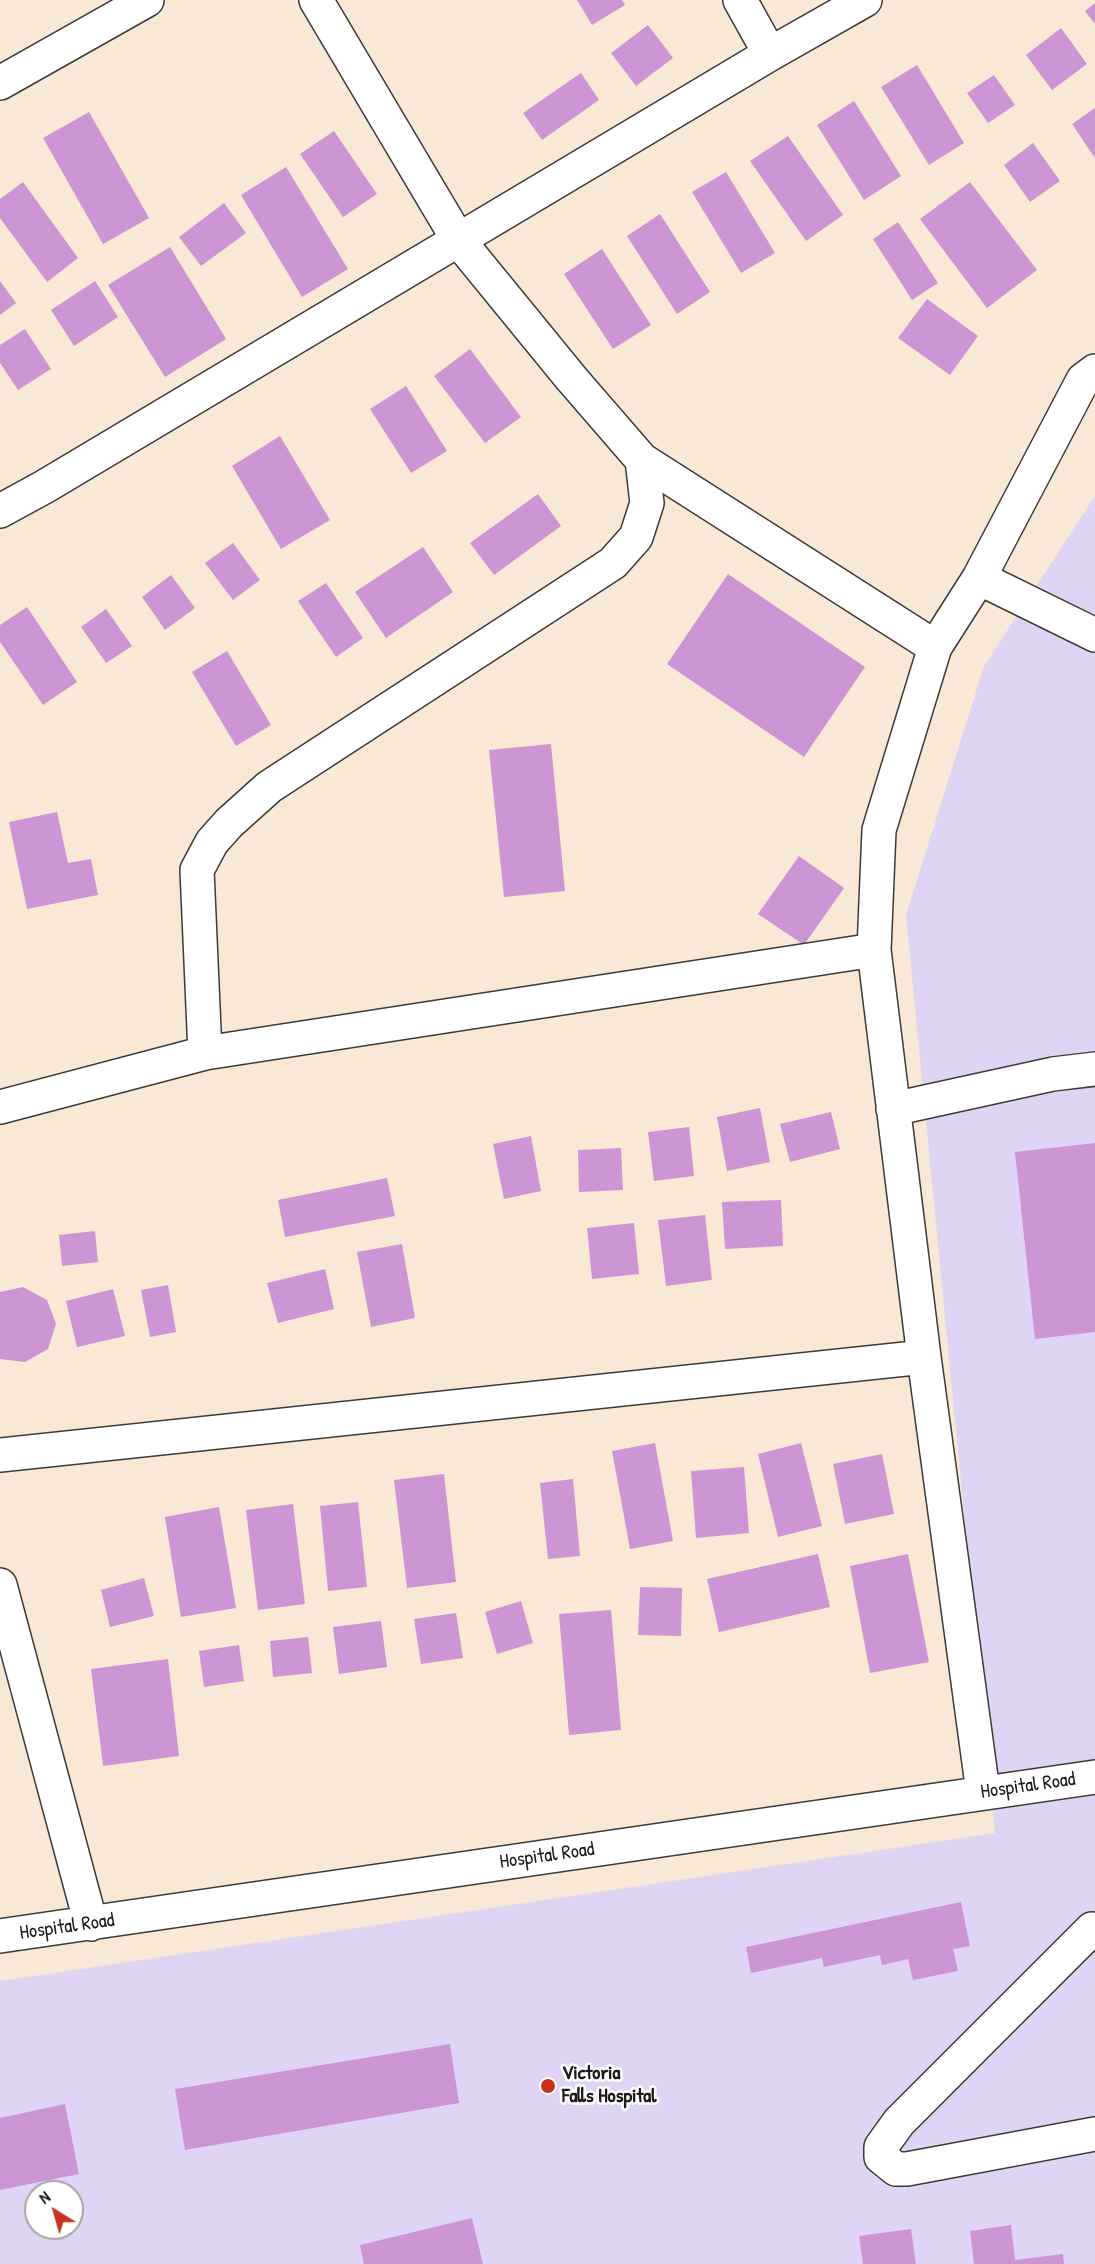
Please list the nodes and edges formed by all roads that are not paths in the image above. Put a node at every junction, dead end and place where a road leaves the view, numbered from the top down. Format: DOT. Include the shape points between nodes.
graph roads {
  1 [pos="147,0"];
  2 [pos="316,0"];
  3 [pos="740,0"];
  4 [pos="865,0"];
  5 [pos="770,54"];
  6 [pos="0,83"];
  7 [pos="459,241"];
  8 [pos="1095,371"];
  9 [pos="642,460"];
  10 [pos="0,511"];
  11 [pos="979,578"];
  12 [pos="1095,636"];
  13 [pos="935,647"];
  14 [pos="874,950"];
  15 [pos="205,1053"];
  16 [pos="1095,1069"];
  17 [pos="0,1107"];
  18 [pos="893,1109"];
  19 [pos="924,1357"];
  20 [pos="0,1455"];
  21 [pos="0,1585"];
  22 [pos="1095,1777"];
  23 [pos="983,1792"];
  24 [pos="91,1924"];
  25 [pos="1092,1929"];
  26 [pos="0,1936"];
  27 [pos="1095,2134"];
  1 -- 6 [label="street"];
  2 -- 7 [label="street"];
  3 -- 5 [label="street"];
  4 -- 5 [label="street"];
  5 -- 7 [label="street"];
  7 -- 9 [label="street"];
  7 -- 10 [label="street"];
  8 -- 11 [label="street" via="1083,380"];
  9 -- 13 [label="street"];
  9 -- 15 [label="street" via="647,503 636,537 613,563 269,787 212,842 197,870"];
  11 -- 12 [label="street"];
  11 -- 13 [label="street"];
  13 -- 14 [label="street" via="879,830"];
  14 -- 15 [label="street"];
  14 -- 18 [label="street"];
  15 -- 17 [label="street"];
  16 -- 18 [label="street" via="1053,1074"];
  18 -- 19 [label="street"];
  19 -- 20 [label="street"];
  19 -- 23 [label="street"];
  21 -- 24 [label="street"];
  22 -- 23 [label="street, Hospital Road"];
  23 -- 24 [label="street, Hospital Road"];
  24 -- 26 [label="street, Hospital Road"];
  25 -- 27 [label="street" via="898,2122 880,2147 881,2157 896,2169 907,2169"];
}
